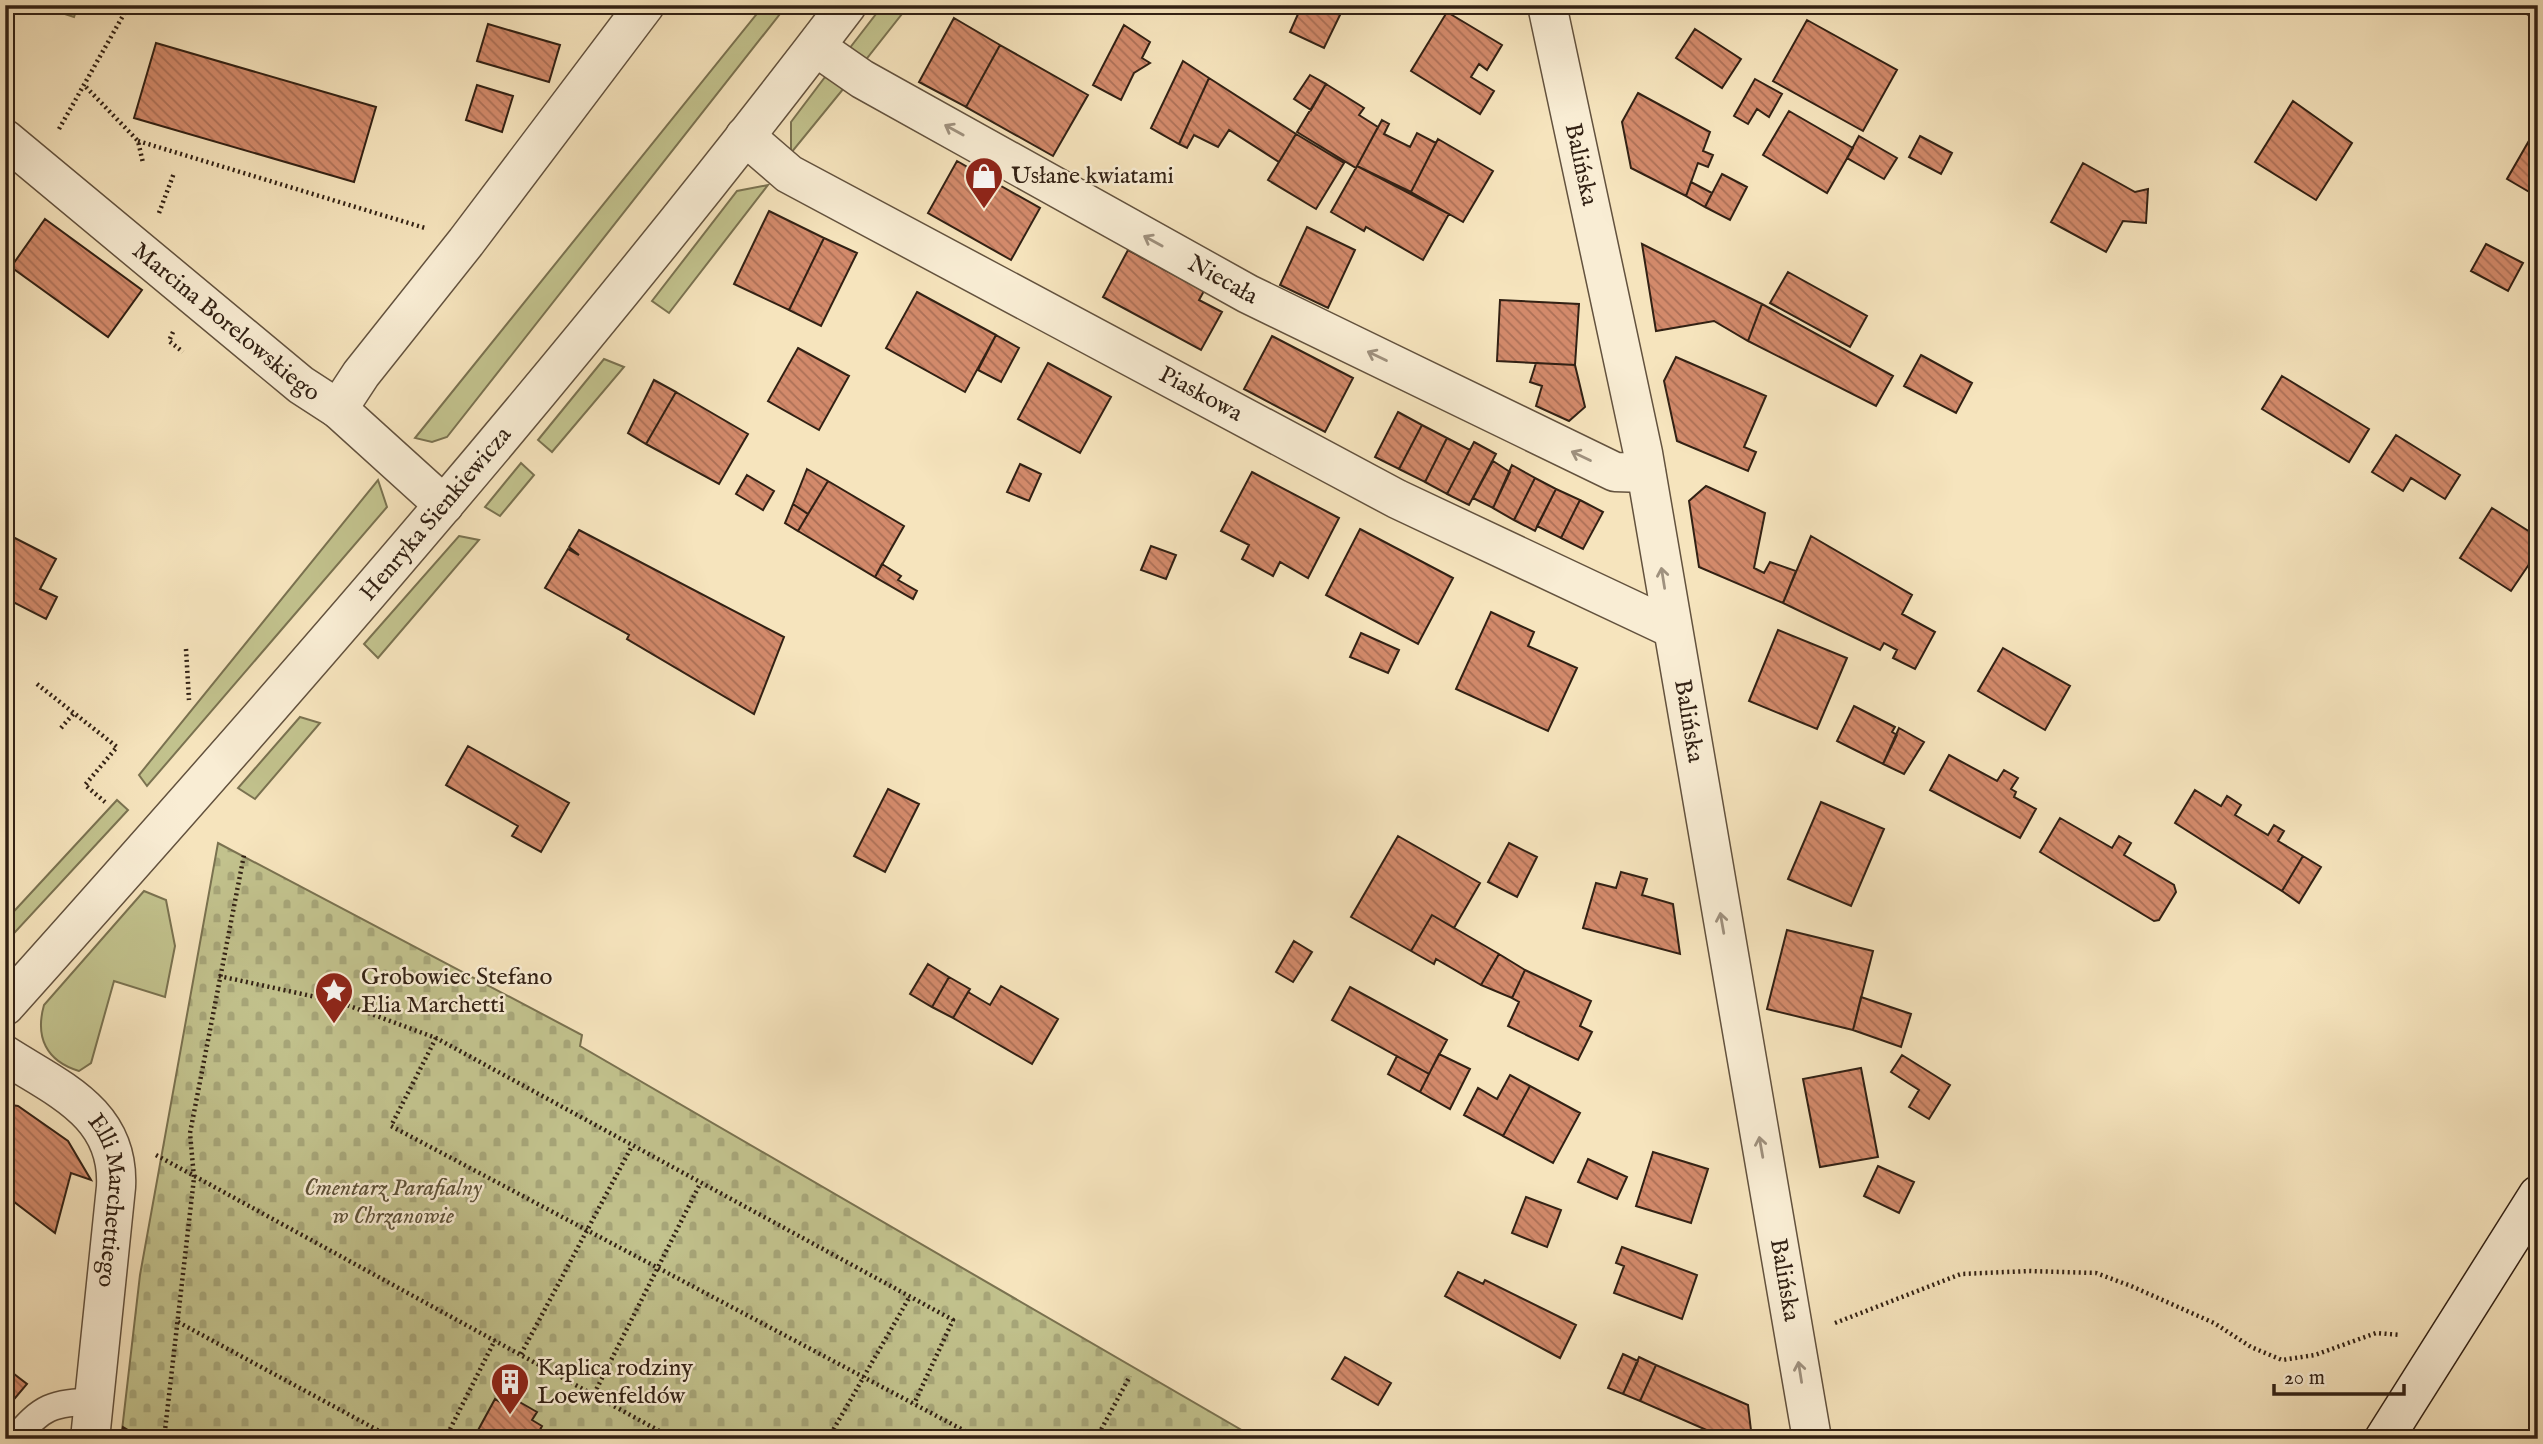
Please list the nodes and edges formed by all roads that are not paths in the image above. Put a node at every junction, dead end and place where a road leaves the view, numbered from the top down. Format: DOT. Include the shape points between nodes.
graph roads {
  1 [pos="645,5"];
  2 [pos="847,5"];
  3 [pos="1546,5"];
  4 [pos="816,47"];
  5 [pos="745,136"];
  6 [pos="5,139"];
  7 [pos="338,410"];
  8 [pos="1646,473"];
  9 [pos="444,505"];
  10 [pos="1671,628"];
  11 [pos="5,1006"];
  12 [pos="5,1055"];
  13 [pos="2538,1195"];
  14 [pos="92,1420"];
  15 [pos="15,1439"];
  16 [pos="1812,1439"];
  17 [pos="2384,1439"];
  1 -- 7 [label="street"];
  2 -- 4 [label="street, Henryka Sienkiewicza"];
  3 -- 8 [label="street, Balińska"];
  4 -- 5 [label="street, Henryka Sienkiewicza"];
  8 -- 4 [label="street, Niecała, one-way" via="1615,472 1248,294 862,79"];
  5 -- 9 [label="street, Henryka Sienkiewicza"];
  5 -- 10 [label="street, Piaskowa" via="789,174 1397,499"];
  6 -- 7 [label="street, Marcina Borelowskiego" via="301,385"];
  7 -- 9 [label="street, Marcina Borelowskiego"];
  10 -- 8 [label="street, Balińska, one-way"];
  9 -- 11 [label="street, Henryka Sienkiewicza" via="306,668"];
  16 -- 10 [label="street, Balińska, one-way"];
  12 -- 14 [label="street, Elli Marchettiego" via="87,1108 110,1141 117,1173"];
  13 -- 17 [label="street"];
  14 -- 15 [label="lane" via="51,1405 33,1416"];
}
